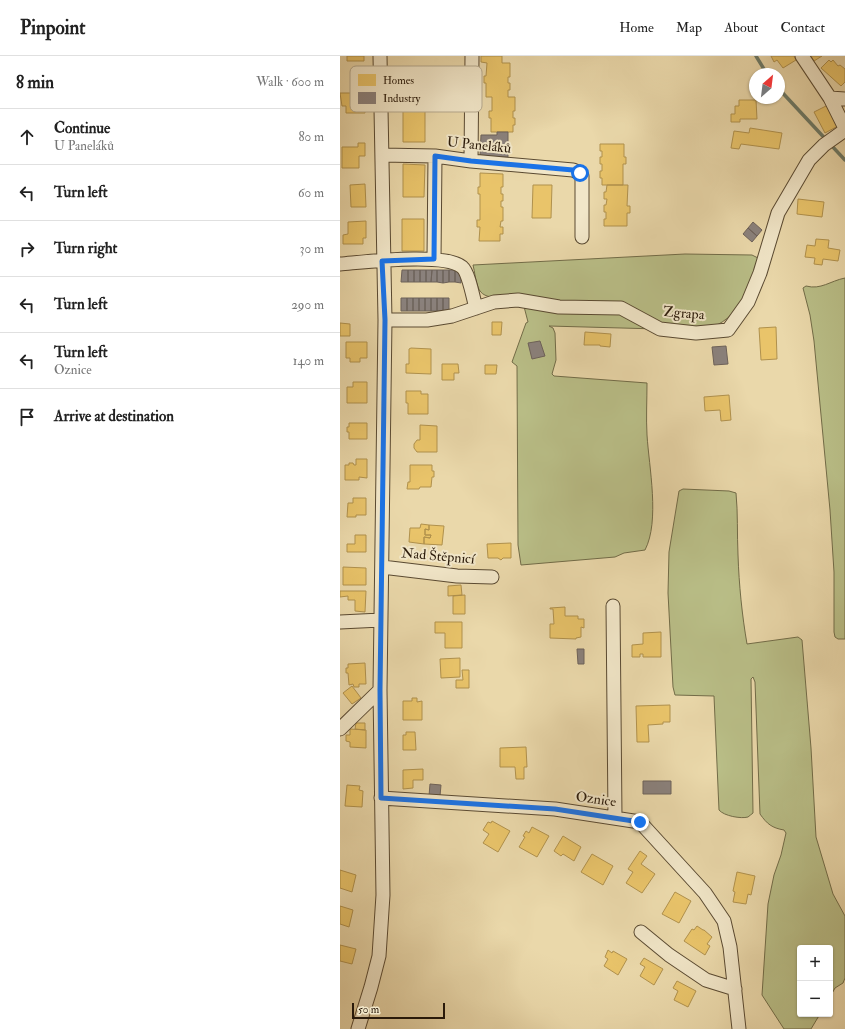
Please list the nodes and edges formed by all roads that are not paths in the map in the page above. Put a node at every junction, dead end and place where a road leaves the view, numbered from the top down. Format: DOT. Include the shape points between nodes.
graph roads {
  1 [pos="380,56"];
  2 [pos="472,56"];
  3 [pos="802,56"];
  4 [pos="380,66"];
  5 [pos="472,66"];
  6 [pos="830,98"];
  7 [pos="845,99"];
  8 [pos="381,112"];
  9 [pos="471,112"];
  10 [pos="845,129"];
  11 [pos="382,155"];
  12 [pos="435,156"];
  13 [pos="471,161"];
  14 [pos="582,237"];
  15 [pos="434,259"];
  16 [pos="382,261"];
  17 [pos="340,264"];
  18 [pos="476,308"];
  19 [pos="385,320"];
  20 [pos="382,567"];
  21 [pos="492,576"];
  22 [pos="613,606"];
  23 [pos="381,620"];
  24 [pos="340,622"];
  25 [pos="380,690"];
  26 [pos="340,729"];
  27 [pos="381,798"];
  28 [pos="616,817"];
  29 [pos="641,932"];
  30 [pos="735,989"];
  31 [pos="358,1029"];
  32 [pos="739,1029"];
  1 -- 4 [label="street"];
  2 -- 5 [label="street"];
  3 -- 6 [label="street"];
  6 -- 7 [label="street"];
  6 -- 10 [label="street"];
  8 -- 11 [label="street"];
  9 -- 13 [label="street"];
  10 -- 18 [label="street, Zgrapa" via="809,160 778,212 760,273 748,302 728,330 696,333 660,329 621,308 559,307 518,300 494,302"];
  11 -- 12 [label="street, U Paneláků"];
  11 -- 16 [label="street"];
  12 -- 13 [label="street, U Paneláků"];
  12 -- 15 [label="street"];
  13 -- 14 [label="street, U Paneláků" via="573,170 580,173"];
  15 -- 16 [label="street"];
  15 -- 18 [label="street" via="454,263 465,270"];
  16 -- 17 [label="street"];
  16 -- 19 [label="street"];
  18 -- 19 [label="street, Zgrapa" via="452,316 427,320"];
  19 -- 20 [label="street"];
  20 -- 21 [label="street, Nad Štěpnicí" via="456,576"];
  20 -- 23 [label="street"];
  22 -- 28 [label="street"];
  23 -- 24 [label="street"];
  23 -- 25 [label="street"];
  25 -- 26 [label="street"];
  25 -- 27 [label="street"];
  27 -- 28 [label="street, Oznice" via="555,809"];
  27 -- 31 [label="street" via="383,895 379,956"];
  28 -- 30 [label="street, Oznice" via="640,822 705,893 724,921"];
  29 -- 30 [label="street" via="706,980"];
  30 -- 32 [label="street, Oznice"];
}
